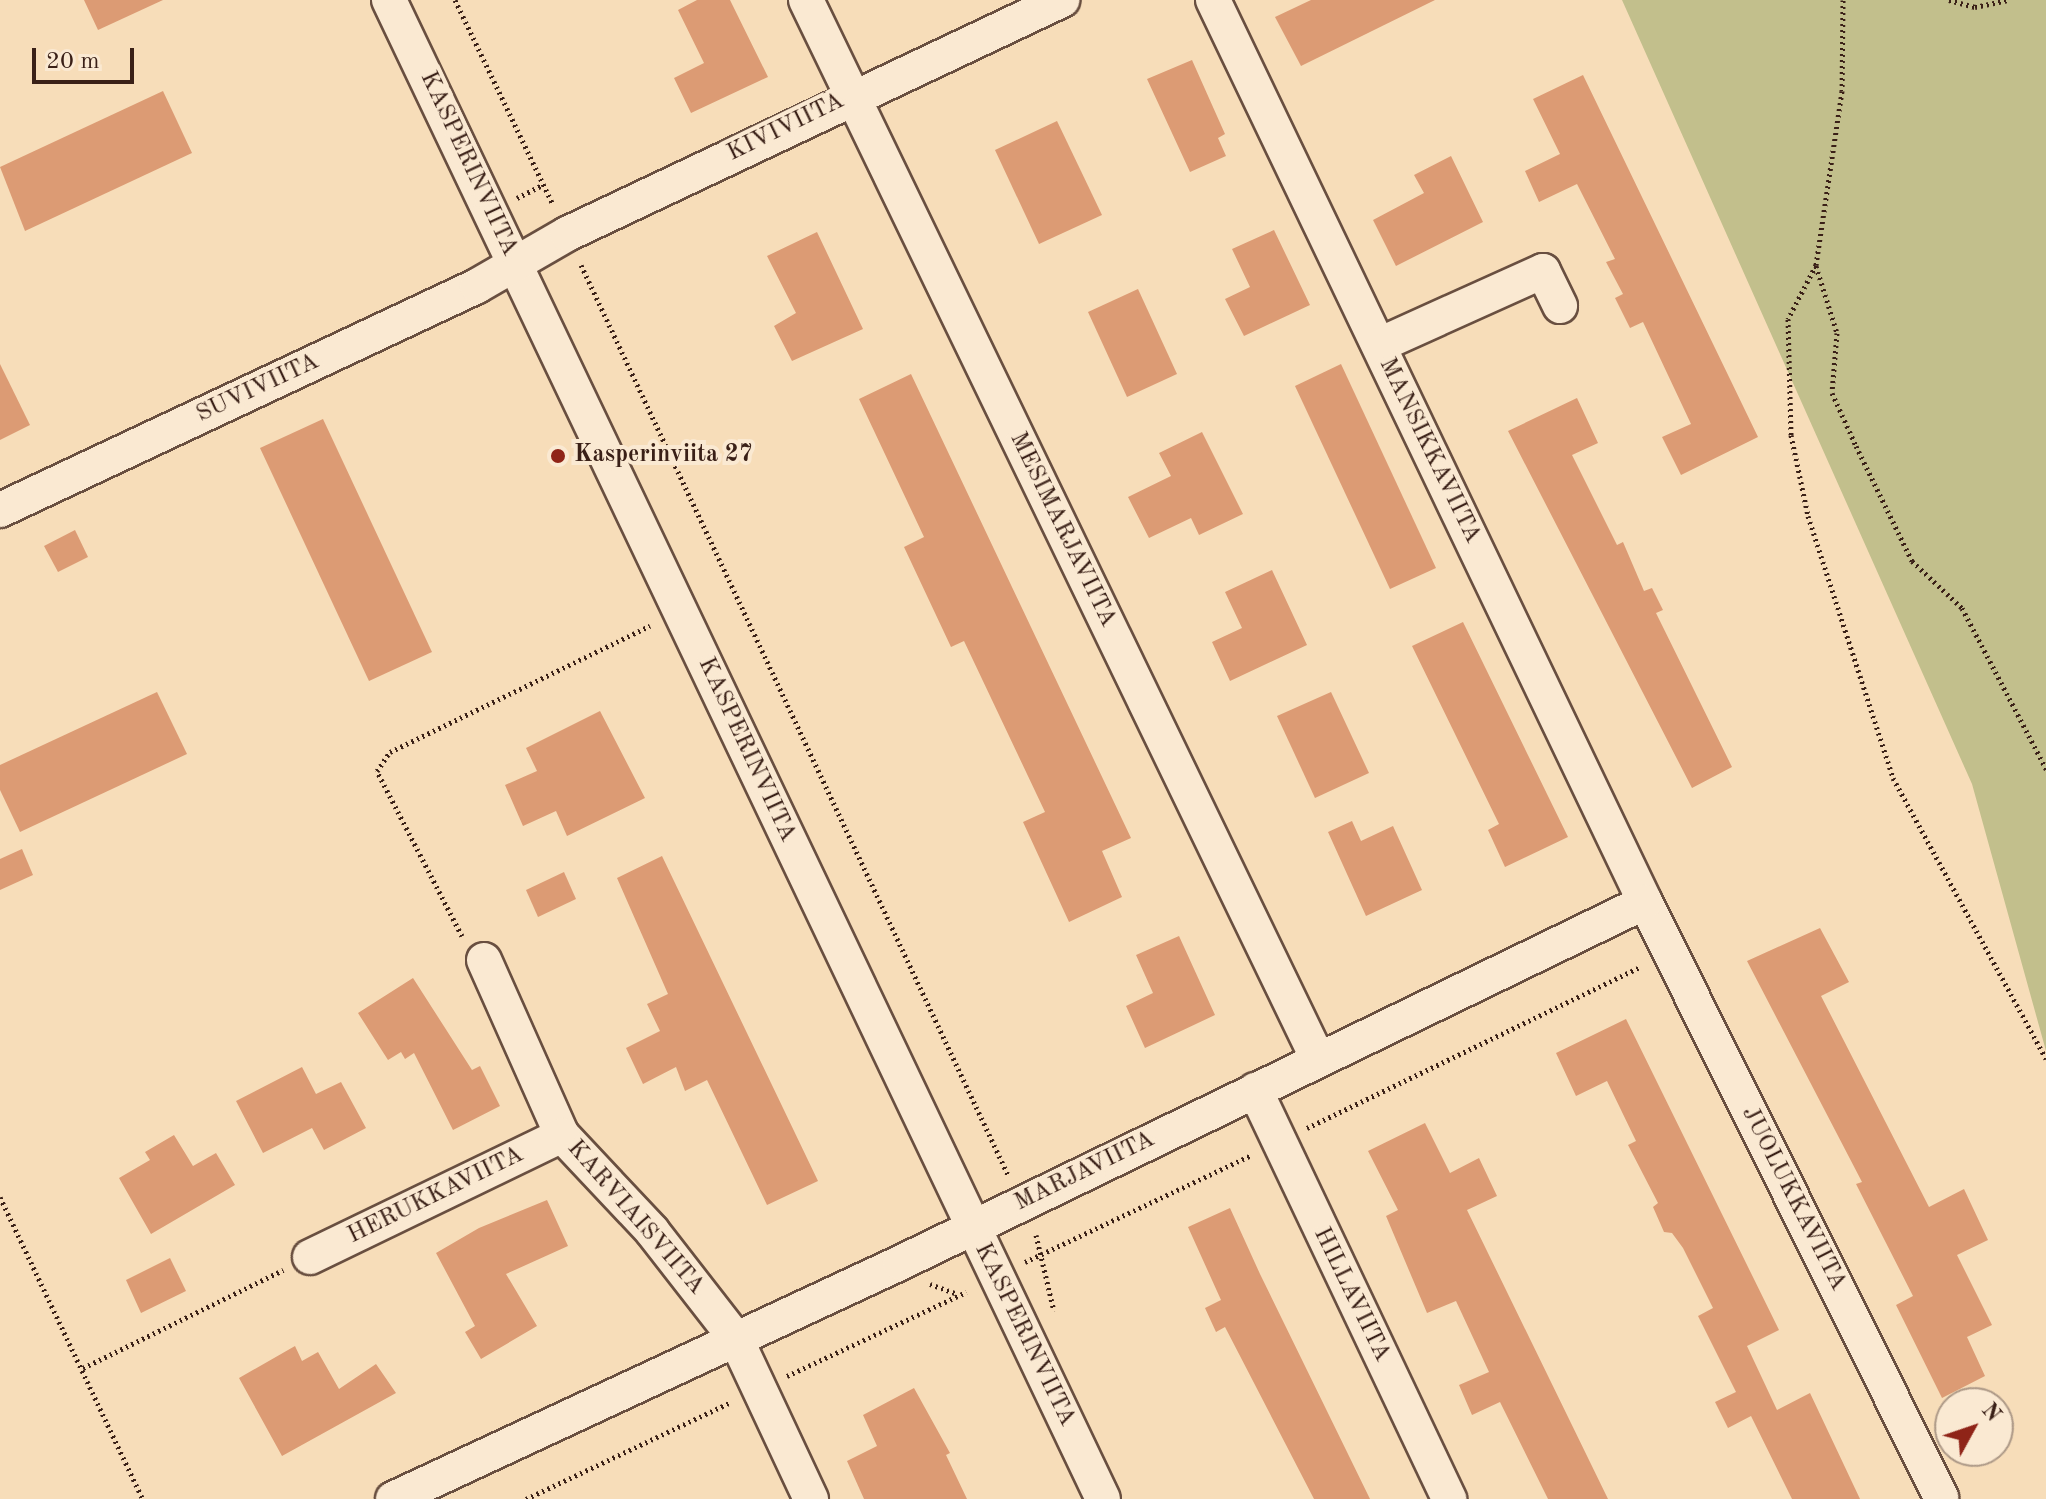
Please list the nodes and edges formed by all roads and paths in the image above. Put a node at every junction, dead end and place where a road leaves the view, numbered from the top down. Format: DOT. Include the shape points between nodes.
graph roads {
  1 [pos="389,0"];
  2 [pos="455,0"];
  3 [pos="806,0"];
  4 [pos="1062,0"];
  5 [pos="1213,0"];
  6 [pos="1843,0"];
  7 [pos="1949,0"];
  8 [pos="2009,0"];
  9 [pos="852,97"];
  10 [pos="567,234"];
  11 [pos="515,264"];
  12 [pos="1816,265"];
  13 [pos="1560,306"];
  14 [pos="1379,345"];
  15 [pos="0,510"];
  16 [pos="657,623"];
  17 [pos="2046,769"];
  18 [pos="1645,902"];
  19 [pos="1670,953"];
  20 [pos="484,960"];
  21 [pos="1318,1059"];
  22 [pos="2046,1059"];
  23 [pos="1255,1090"];
  24 [pos="562,1135"];
  25 [pos="1278,1142"];
  26 [pos="0,1197"];
  27 [pos="1021,1202"];
  28 [pos="972,1226"];
  29 [pos="1043,1252"];
  30 [pos="310,1257"];
  31 [pos="997,1278"];
  32 [pos="736,1339"];
  33 [pos="83,1368"];
  34 [pos="760,1388"];
  35 [pos="1941,1497"];
  36 [pos="143,1499"];
  37 [pos="393,1499"];
  38 [pos="526,1499"];
  39 [pos="811,1499"];
  40 [pos="1103,1499"];
  41 [pos="1449,1499"];
  1 -- 11 [label="street, KASPERINVIITA"];
  2 -- 10 [label="path"];
  3 -- 9 [label="street, MESIMARJAVIITA"];
  4 -- 9 [label="street, KIVIVIITA"];
  5 -- 14 [label="street, MANSIKKAVIITA"];
  6 -- 12 [label="path" via="1842,91"];
  7 -- 8 [label="path" via="1975,7"];
  9 -- 10 [label="street, KIVIVIITA"];
  9 -- 21 [label="street, MESIMARJAVIITA"];
  10 -- 11 [label="street, KIVIVIITA"];
  10 -- 27 [label="path"];
  11 -- 15 [label="street, SUVIVIITA"];
  11 -- 28 [label="street, KASPERINVIITA"];
  12 -- 17 [label="path" via="1837,333 1832,393 1856,446 1912,561 1962,608"];
  12 -- 22 [label="path" via="1788,319 1791,435 1808,516 1893,778"];
  13 -- 14 [label="street" via="1543,271"];
  14 -- 18 [label="street, MANSIKKAVIITA"];
  16 -- 20 [label="path" via="390,752 377,771 454,927"];
  18 -- 19 [label="street, JUOLUKKAVIITA"];
  18 -- 21 [label="street, MARJAVIITA"];
  19 -- 25 [label="path"];
  19 -- 35 [label="street, JUOLUKKAVIITA"];
  20 -- 24 [label="street, KARVIAISVIITA"];
  21 -- 23 [label="street, MARJAVIITA"];
  23 -- 25 [label="street, HILLAVIITA"];
  23 -- 27 [label="street, MARJAVIITA"];
  24 -- 30 [label="street, HERUKKAVIITA"];
  24 -- 32 [label="street, KARVIAISVIITA" via="652,1231"];
  25 -- 29 [label="path"];
  25 -- 41 [label="street, HILLAVIITA"];
  26 -- 33 [label="path"];
  27 -- 28 [label="street, MARJAVIITA"];
  27 -- 29 [label="path"];
  28 -- 31 [label="street, KASPERINVIITA"];
  28 -- 32 [label="street, MARJAVIITA"];
  29 -- 31 [label="path"];
  30 -- 33 [label="path"];
  31 -- 34 [label="path"];
  31 -- 40 [label="street, KASPERINVIITA"];
  32 -- 34 [label="street, KARVIAISVIITA"];
  32 -- 37 [label="street, MARJAVIITA"];
  33 -- 36 [label="path"];
  34 -- 38 [label="path"];
  34 -- 39 [label="street, KARVIAISVIITA"];
}
